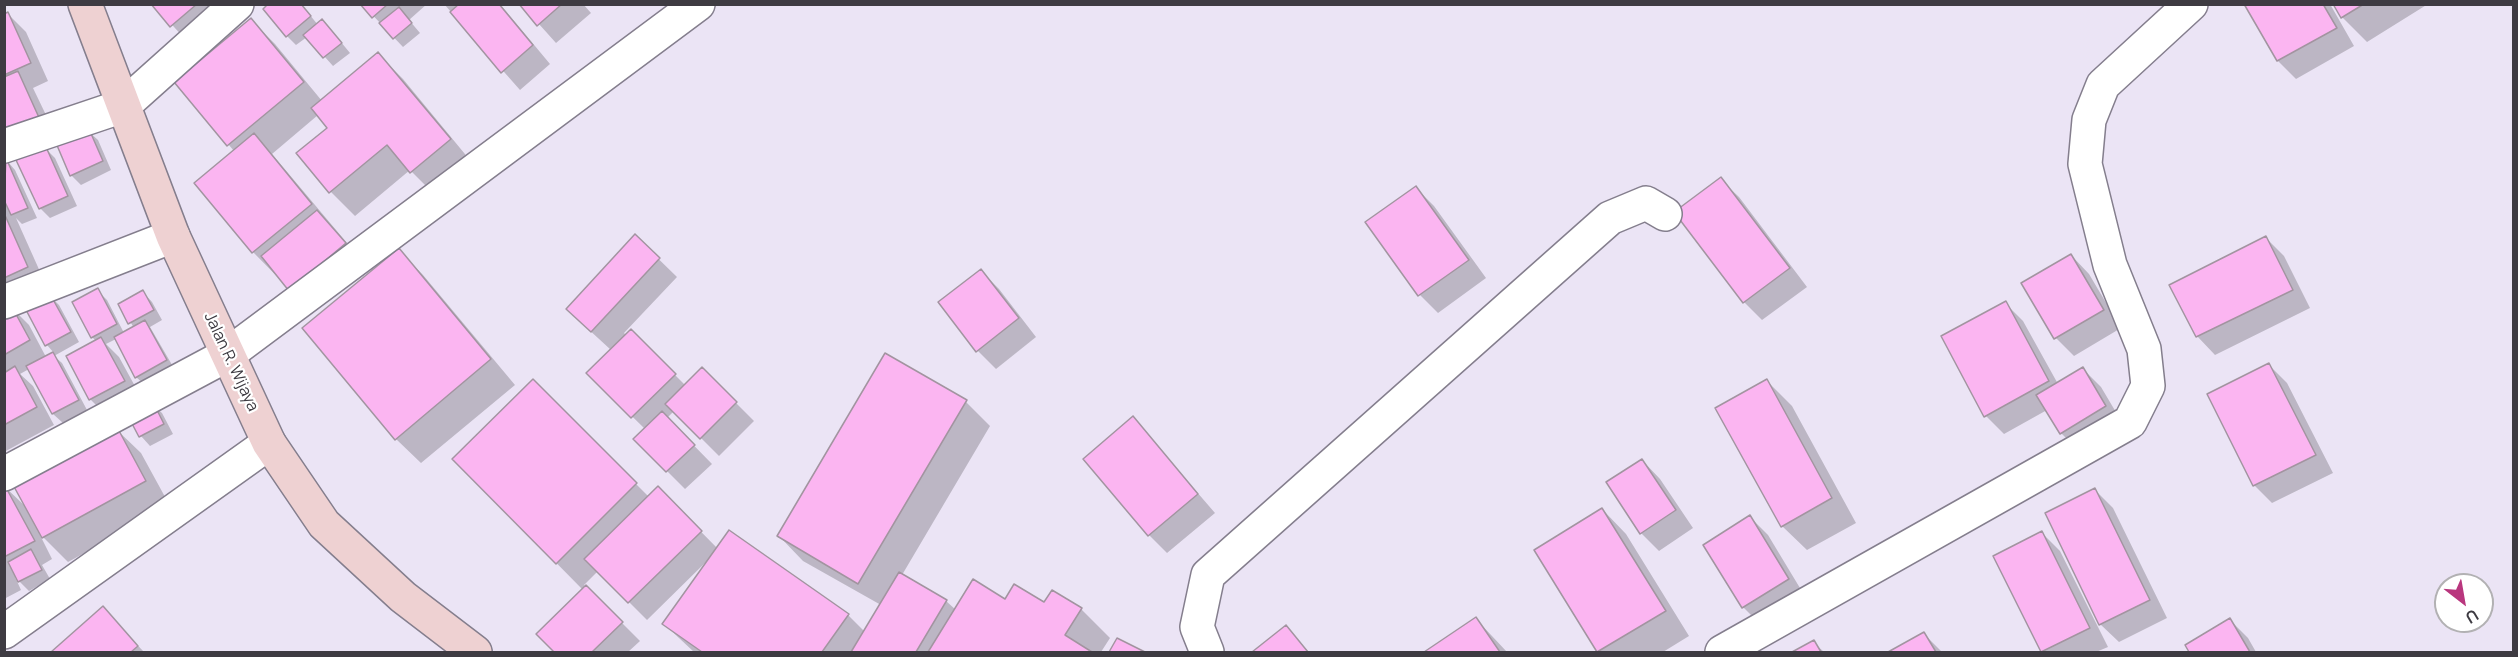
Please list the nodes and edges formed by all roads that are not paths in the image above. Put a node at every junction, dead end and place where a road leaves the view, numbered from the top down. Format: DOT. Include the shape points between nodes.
graph roads {
  1 [pos="85,4"];
  2 [pos="237,4"];
  3 [pos="698,4"];
  4 [pos="2192,4"];
  5 [pos="123,106"];
  6 [pos="4,146"];
  7 [pos="1665,214"];
  8 [pos="173,236"];
  9 [pos="4,302"];
  10 [pos="228,355"];
  11 [pos="269,443"];
  12 [pos="4,474"];
  13 [pos="4,632"];
  14 [pos="476,652"];
  15 [pos="1207,652"];
  16 [pos="1722,652"];
  1 -- 5 [label="street, Jalan R. Wijaya"];
  2 -- 5 [label="street"];
  3 -- 10 [label="street"];
  4 -- 16 [label="street" via="2103,85 2089,120 2085,164 2110,265 2144,350 2148,386 2130,422"];
  5 -- 6 [label="street"];
  5 -- 8 [label="street, Jalan R. Wijaya"];
  7 -- 15 [label="street" via="1646,203 1610,218 1209,575 1197,627"];
  8 -- 9 [label="street"];
  8 -- 10 [label="street, Jalan R. Wijaya"];
  10 -- 11 [label="street, Jalan R. Wijaya"];
  10 -- 12 [label="street"];
  11 -- 13 [label="street"];
  11 -- 14 [label="street, Jalan R. Wijaya" via="324,524 403,597"];
}
